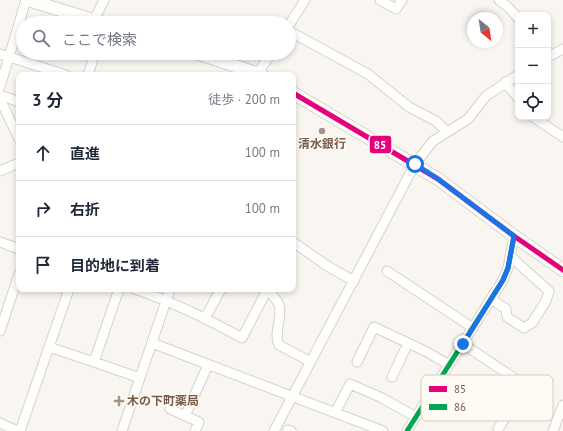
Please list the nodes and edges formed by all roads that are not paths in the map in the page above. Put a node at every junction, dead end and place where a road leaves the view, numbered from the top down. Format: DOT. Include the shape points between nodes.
graph roads {
  1 [pos="27,0"];
  2 [pos="104,0"];
  3 [pos="306,0"];
  4 [pos="380,0"];
  5 [pos="402,0"];
  6 [pos="499,0"];
  7 [pos="515,15"];
  8 [pos="20,16"];
  9 [pos="79,16"];
  10 [pos="100,16"];
  11 [pos="295,16"];
  12 [pos="16,26"];
  13 [pos="296,35"];
  14 [pos="563,49"];
  15 [pos="4,55"];
  16 [pos="551,55"];
  17 [pos="16,59"];
  18 [pos="20,60"];
  19 [pos="93,60"];
  20 [pos="218,60"];
  21 [pos="267,60"];
  22 [pos="57,72"];
  23 [pos="89,72"];
  24 [pos="253,72"];
  25 [pos="260,72"];
  26 [pos="515,77"];
  27 [pos="505,82"];
  28 [pos="0,87"];
  29 [pos="515,94"];
  30 [pos="0,95"];
  31 [pos="296,95"];
  32 [pos="0,99"];
  33 [pos="16,101"];
  34 [pos="538,120"];
  35 [pos="447,132"];
  36 [pos="16,133"];
  37 [pos="563,137"];
  38 [pos="16,164"];
  39 [pos="415,164"];
  40 [pos="0,171"];
  41 [pos="514,236"];
  42 [pos="0,242"];
  43 [pos="296,244"];
  44 [pos="16,248"];
  45 [pos="510,256"];
  46 [pos="563,270"];
  47 [pos="386,271"];
  48 [pos="354,281"];
  49 [pos="16,283"];
  50 [pos="68,292"];
  51 [pos="118,292"];
  52 [pos="143,292"];
  53 [pos="169,292"];
  54 [pos="219,292"];
  55 [pos="265,292"];
  56 [pos="270,292"];
  57 [pos="492,299"];
  58 [pos="166,300"];
  59 [pos="205,318"];
  60 [pos="473,328"];
  61 [pos="0,330"];
  62 [pos="152,343"];
  63 [pos="408,343"];
  64 [pos="463,344"];
  65 [pos="49,347"];
  66 [pos="94,362"];
  67 [pos="311,362"];
  68 [pos="357,362"];
  69 [pos="208,365"];
  70 [pos="449,365"];
  71 [pos="443,375"];
  72 [pos="510,375"];
  73 [pos="392,377"];
  74 [pos="140,378"];
  75 [pos="292,397"];
  76 [pos="563,405"];
  77 [pos="170,409"];
  78 [pos="421,409"];
  79 [pos="336,413"];
  80 [pos="185,416"];
  81 [pos="416,417"];
  82 [pos="504,421"];
  83 [pos="0,423"];
  84 [pos="498,430"];
  85 [pos="19,431"];
  86 [pos="122,431"];
  87 [pos="195,431"];
  88 [pos="274,431"];
  89 [pos="383,431"];
  90 [pos="408,431"];
  91 [pos="553,431"];
  1 -- 8 [label="street"];
  1 -- 9 [label="street"];
  2 -- 10 [label="street"];
  3 -- 11 [label="street"];
  4 -- 5 [label="street" via="396,9"];
  6 -- 7 [label="street"];
  12 -- 15 [label="street"];
  13 -- 35 [label="street" via="368,74 409,106 436,121"];
  14 -- 16 [label="street"];
  15 -- 17 [label="street"];
  15 -- 28 [label="street"];
  18 -- 22 [label="street"];
  19 -- 23 [label="street"];
  20 -- 24 [label="street"];
  21 -- 25 [label="street"];
  26 -- 27 [label="street"];
  27 -- 29 [label="street"];
  27 -- 35 [label="street" via="486,96 468,119"];
  30 -- 33 [label="street"];
  31 -- 39 [label="street"];
  32 -- 36 [label="street"];
  34 -- 37 [label="street"];
  35 -- 39 [label="street" via="433,141"];
  38 -- 40 [label="street"];
  39 -- 41 [label="street"];
  39 -- 48 [label="street"];
  41 -- 45 [label="street"];
  41 -- 46 [label="street"];
  42 -- 44 [label="street"];
  43 -- 48 [label="street"];
  45 -- 57 [label="street" via="503,280"];
  45 -- 57 [label="street" via="549,291 546,301 532,323 524,328 507,317 506,309"];
  47 -- 60 [label="street"];
  48 -- 67 [label="street"];
  49 -- 61 [label="street"];
  50 -- 65 [label="street"];
  51 -- 66 [label="street"];
  52 -- 58 [label="street"];
  53 -- 58 [label="street"];
  54 -- 59 [label="street"];
  55 -- 59 [label="street" via="242,338"];
  56 -- 67 [label="street" via="279,305 279,345"];
  57 -- 60 [label="street"];
  58 -- 59 [label="street"];
  58 -- 62 [label="street"];
  60 -- 64 [label="street"];
  62 -- 69 [label="street"];
  62 -- 74 [label="street"];
  63 -- 68 [label="street" via="374,327"];
  63 -- 70 [label="street"];
  63 -- 73 [label="street"];
  64 -- 70 [label="street"];
  64 -- 72 [label="street"];
  65 -- 66 [label="street"];
  65 -- 85 [label="street"];
  66 -- 74 [label="street"];
  67 -- 75 [label="street"];
  69 -- 75 [label="street"];
  69 -- 80 [label="street"];
  70 -- 71 [label="street"];
  74 -- 86 [label="street"];
  75 -- 79 [label="street"];
  75 -- 88 [label="street"];
  76 -- 91 [label="street"];
  77 -- 80 [label="street"];
  78 -- 81 [label="street"];
  79 -- 81 [label="street" via="350,384"];
  79 -- 89 [label="street"];
  80 -- 87 [label="street" via="199,422"];
  81 -- 90 [label="street"];
  82 -- 84 [label="street"];
  83 -- 85 [label="street"];
}
